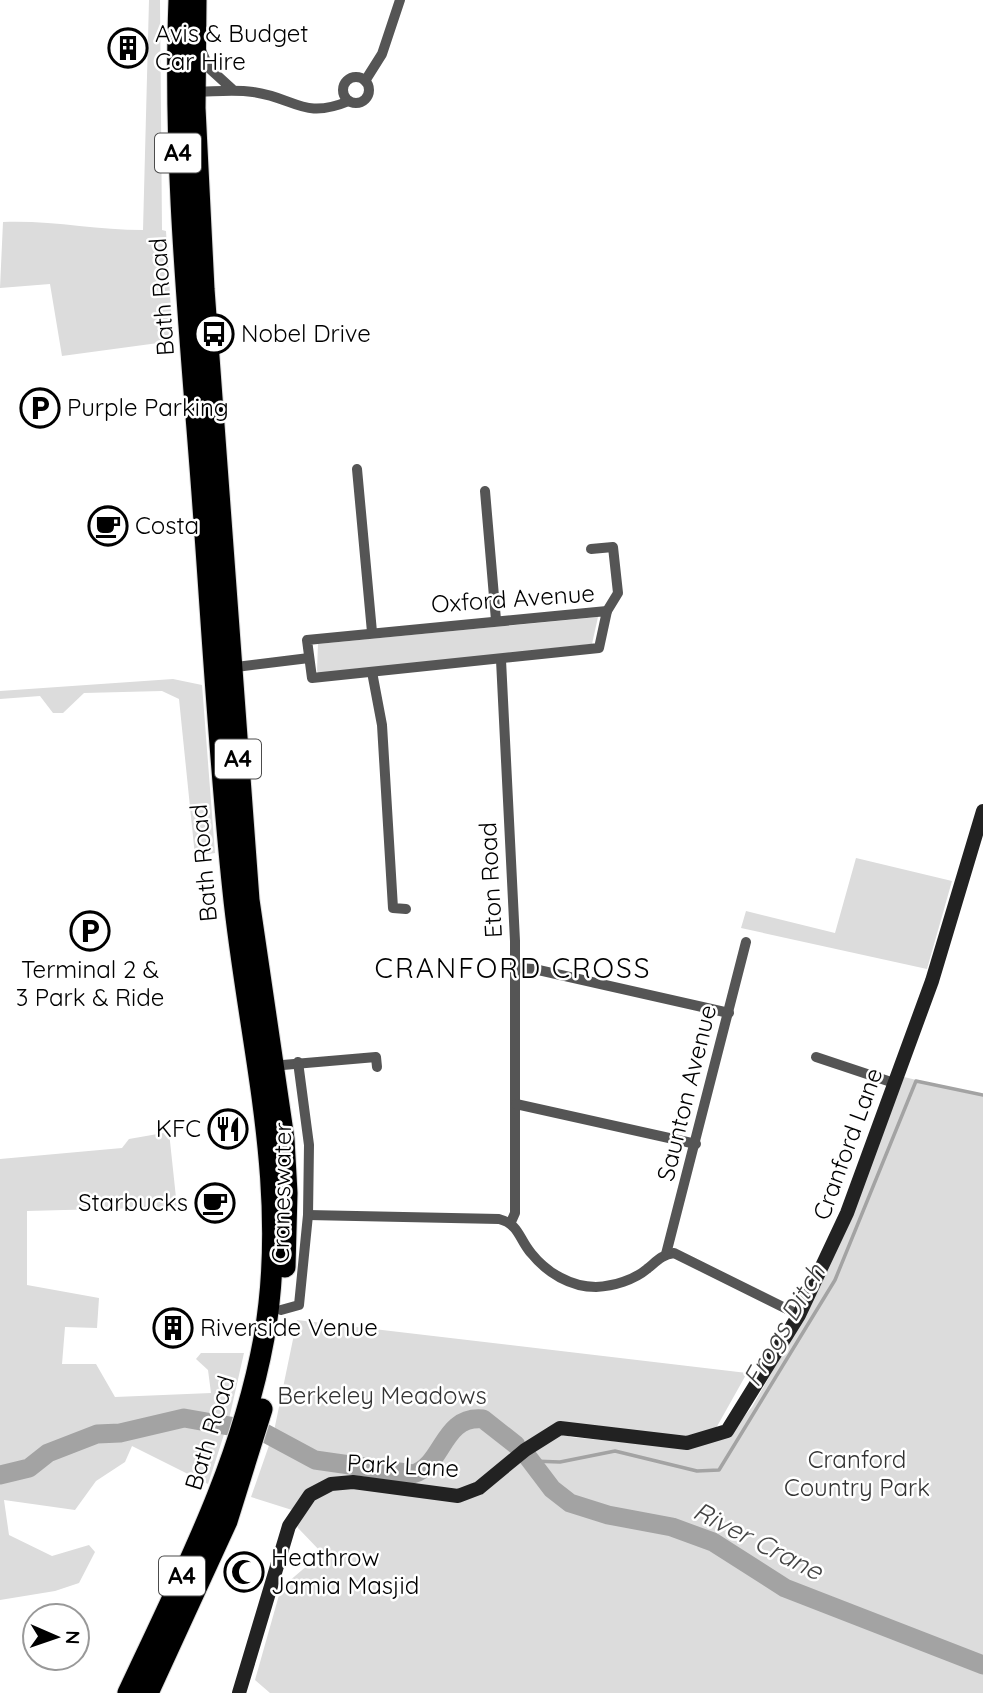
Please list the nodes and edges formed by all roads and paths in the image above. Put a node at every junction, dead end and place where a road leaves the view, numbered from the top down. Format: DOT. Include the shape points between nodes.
graph roads {
  1 [pos="179,0"];
  2 [pos="196,0"];
  3 [pos="400,0"];
  4 [pos="195,37"];
  5 [pos="365,81"];
  6 [pos="232,89"];
  7 [pos="193,91"];
  8 [pos="349,101"];
  9 [pos="357,469"];
  10 [pos="485,491"];
  11 [pos="591,550"];
  12 [pos="607,611"];
  13 [pos="496,621"];
  14 [pos="372,632"];
  15 [pos="309,658"];
  16 [pos="501,660"];
  17 [pos="223,668"];
  18 [pos="372,672"];
  19 [pos="983,811"];
  20 [pos="406,909"];
  21 [pos="746,942"];
  22 [pos="516,968"];
  23 [pos="729,1013"];
  24 [pos="376,1057"];
  25 [pos="816,1057"];
  26 [pos="298,1062"];
  27 [pos="267,1067"];
  28 [pos="894,1083"];
  29 [pos="516,1104"];
  30 [pos="696,1144"];
  31 [pos="308,1215"];
  32 [pos="511,1222"];
  33 [pos="666,1254"];
  34 [pos="281,1310"];
  35 [pos="799,1315"];
  36 [pos="252,1420"];
  37 [pos="560,1428"];
  38 [pos="241,1459"];
  39 [pos="128,1693"];
  40 [pos="148,1693"];
  41 [pos="239,1693"];
  1 -- 7 [label="highway, Bath Road / A4"];
  2 -- 4 [label="highway, Bath Road / A4"];
  3 -- 5 [label="street" via="382,54"];
  4 -- 6 [label="street" via="209,68"];
  4 -- 7 [label="highway, Bath Road / A4"];
  5 -- 8 [label="street" via="369,89 365,100"];
  5 -- 8 [label="street" via="355,77 345,83 344,95"];
  6 -- 7 [label="street"];
  6 -- 8 [label="street" via="320,111"];
  7 -- 17 [label="highway, Bath Road / A4" via="187,297"];
  9 -- 14 [label="street"];
  10 -- 13 [label="street"];
  11 -- 12 [label="street" via="619,547 618,593"];
  12 -- 13 [label="street, Oxford Avenue"];
  12 -- 16 [label="street, Oxford Avenue" via="599,648"];
  13 -- 14 [label="street, Oxford Avenue"];
  14 -- 15 [label="street, Oxford Avenue" via="307,640"];
  15 -- 17 [label="street"];
  15 -- 18 [label="street, Oxford Avenue" via="312,678"];
  16 -- 18 [label="street, Oxford Avenue"];
  16 -- 22 [label="street, Eton Road"];
  17 -- 27 [label="highway, Bath Road / A4" via="239,951"];
  18 -- 20 [label="street" via="382,725 393,908"];
  19 -- 28 [label="street, Cranford Lane" via="949,928"];
  21 -- 23 [label="street, Saunton Avenue"];
  22 -- 23 [label="street"];
  22 -- 29 [label="street, Eton Road"];
  23 -- 30 [label="street, Saunton Avenue"];
  24 -- 26 [label="street"];
  25 -- 28 [label="street"];
  26 -- 27 [label="street"];
  26 -- 31 [label="street, Craneswater" via="309,1145"];
  27 -- 34 [label="highway, Bath Road / A4" via="287,1180"];
  27 -- 36 [label="highway, Bath Road / A4" via="271,1260"];
  28 -- 35 [label="street, Cranford Lane" via="843,1224"];
  29 -- 30 [label="street"];
  29 -- 32 [label="street, Eton Road" via="516,1213"];
  30 -- 33 [label="street, Saunton Avenue"];
  31 -- 32 [label="street"];
  31 -- 34 [label="street, Craneswater" via="299,1305"];
  32 -- 33 [label="street" via="530,1252 551,1273 582,1286 631,1279"];
  33 -- 35 [label="street" via="674,1253"];
  34 -- 36 [label="highway, Bath Road / A4"];
  35 -- 37 [label="street, Cranford Lane" via="739,1416 718,1436 687,1443"];
  36 -- 38 [label="highway, Bath Road / A4"];
  37 -- 41 [label="street, Park Lane" via="479,1488 458,1496 353,1482 310,1495 289,1526"];
  38 -- 39 [label="highway, Bath Road / A4"];
  38 -- 40 [label="highway, Bath Road / A4" via="227,1521"];
}
